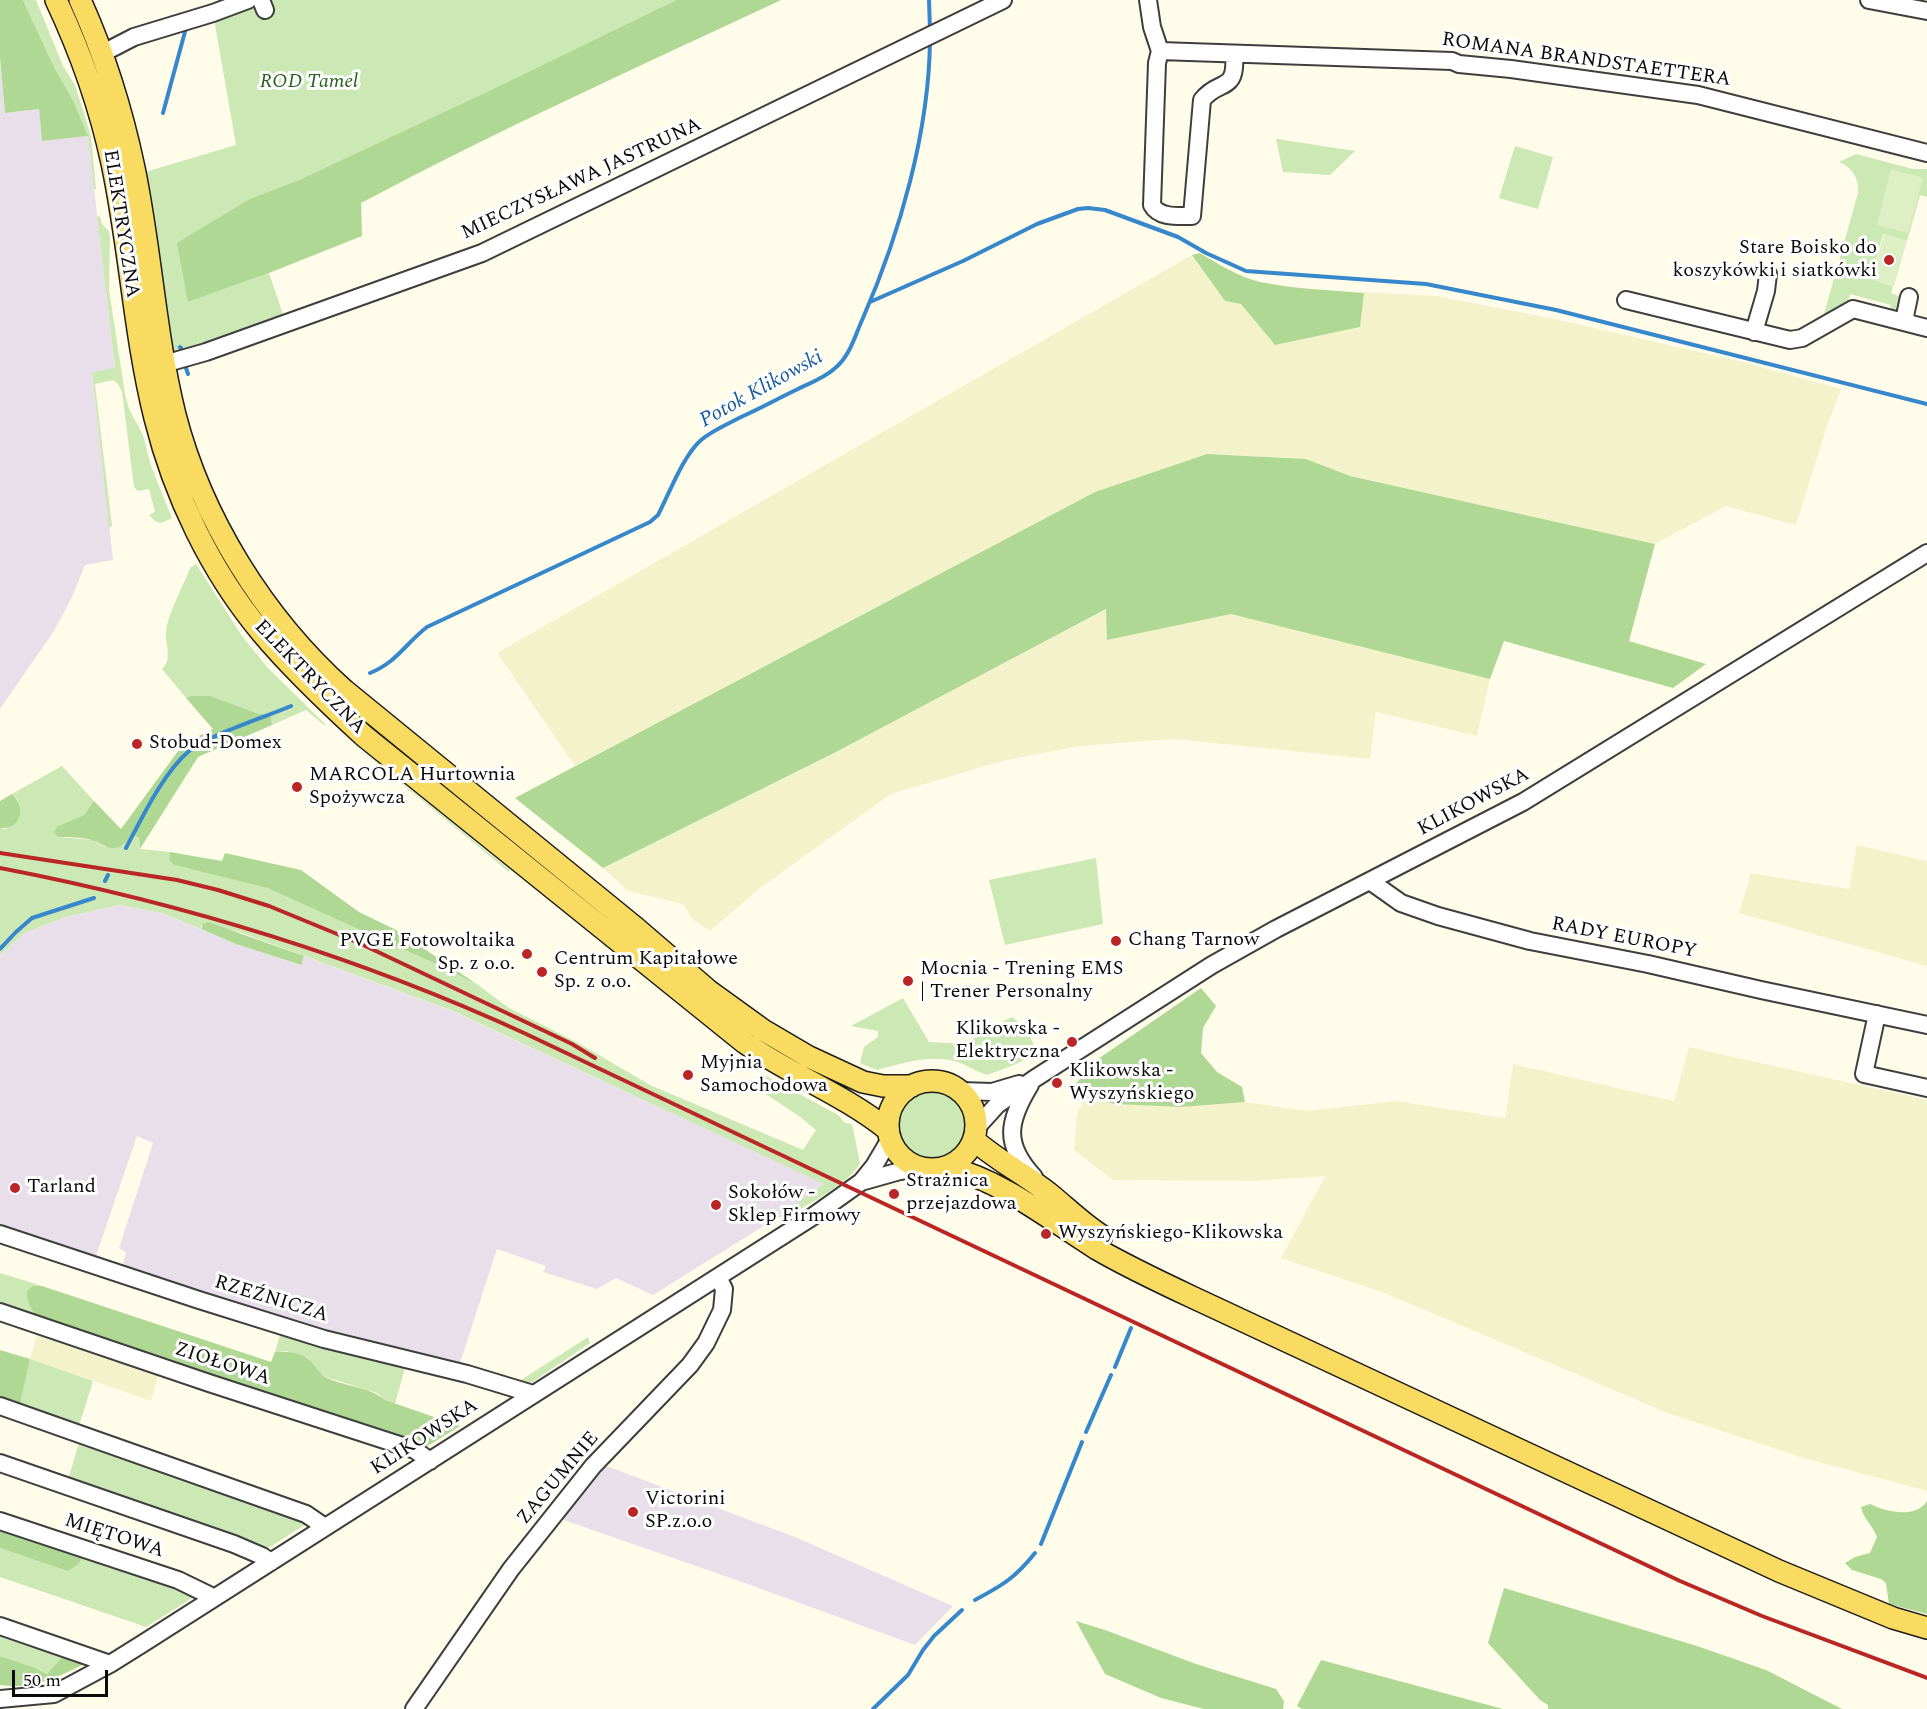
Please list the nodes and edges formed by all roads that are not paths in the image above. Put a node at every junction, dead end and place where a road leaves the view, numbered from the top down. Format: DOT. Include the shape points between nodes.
graph roads {
  1 [pos="56,0"];
  2 [pos="80,0"];
  3 [pos="248,0"];
  4 [pos="1003,0"];
  5 [pos="1148,0"];
  6 [pos="1869,0"];
  7 [pos="1927,11"];
  8 [pos="1160,51"];
  9 [pos="101,54"];
  10 [pos="1234,54"];
  11 [pos="1927,153"];
  12 [pos="1768,274"];
  13 [pos="1626,300"];
  14 [pos="1927,322"];
  15 [pos="1908,323"];
  16 [pos="1927,328"];
  17 [pos="1754,332"];
  18 [pos="164,363"];
  19 [pos="1927,553"];
  20 [pos="1370,881"];
  21 [pos="1877,1014"];
  22 [pos="1927,1025"];
  23 [pos="1034,1079"];
  24 [pos="912,1086"];
  25 [pos="1927,1088"];
  26 [pos="961,1091"];
  27 [pos="975,1133"];
  28 [pos="889,1134"];
  29 [pos="947,1167"];
  30 [pos="921,1168"];
  31 [pos="861,1182"];
  32 [pos="1050,1195"];
  33 [pos="0,1234"];
  34 [pos="718,1276"];
  35 [pos="1192,1297"];
  36 [pos="0,1312"];
  37 [pos="533,1394"];
  38 [pos="0,1406"];
  39 [pos="430,1461"];
  40 [pos="0,1463"];
  41 [pos="0,1521"];
  42 [pos="326,1527"];
  43 [pos="270,1562"];
  44 [pos="213,1597"];
  45 [pos="0,1626"];
  46 [pos="1927,1628"];
  47 [pos="110,1664"];
  48 [pos="5,1702"];
  49 [pos="414,1709"];
  1 -- 28 [label="main road, ELEKTRYCZNA" via="81,60 112,162 139,342 155,419 193,522 244,610 322,698 373,743 745,1043 872,1117"];
  2 -- 9 [label="main road, ELEKTRYCZNA"];
  3 -- 9 [label="street" via="134,37"];
  4 -- 18 [label="street, MIECZYSŁAWA JASTRUNA" via="482,253 206,352"];
  5 -- 8 [label="street"];
  6 -- 7 [label="street"];
  8 -- 10 [label="street, ROMANA BRANDSTAETTERA"];
  8 -- 10 [label="street" via="1152,204 1163,214 1184,216 1192,216 1202,100 1233,77"];
  9 -- 18 [label="main road, ELEKTRYCZNA" via="135,170"];
  10 -- 11 [label="street, ROMANA BRANDSTAETTERA" via="1452,61 1682,93"];
  12 -- 17 [label="street"];
  13 -- 17 [label="street"];
  14 -- 15 [label="street" via="1913,298 1905,316"];
  15 -- 16 [label="street"];
  15 -- 17 [label="street" via="1853,309 1802,338 1791,340"];
  18 -- 24 [label="main road, ELEKTRYCZNA" via="187,454 220,529 270,608 326,674 709,991 763,1030 818,1062 863,1082"];
  19 -- 20 [label="street, KLIKOWSKA" via="1523,802"];
  20 -- 21 [label="street, RADY EUROPY" via="1401,903 1530,942 1648,963"];
  20 -- 23 [label="street, KLIKOWSKA" via="1236,951"];
  21 -- 22 [label="street, RADY EUROPY"];
  21 -- 25 [label="street" via="1864,1074"];
  23 -- 26 [label="street, KLIKOWSKA" via="992,1092"];
  23 -- 27 [label="street, KLIKOWSKA" via="997,1105"];
  23 -- 32 [label="street" via="1016,1108 1013,1137 1020,1160"];
  24 -- 26 [label="main road" via="937,1081"];
  24 -- 28 [label="main road" via="893,1105"];
  26 -- 27 [label="main road" via="971,1104"];
  27 -- 29 [label="main road" via="968,1151"];
  27 -- 32 [label="main road" via="993,1157"];
  28 -- 30 [label="main road" via="899,1154"];
  28 -- 31 [label="street, KLIKOWSKA" via="874,1166"];
  29 -- 30 [label="main road"];
  29 -- 35 [label="main road" via="989,1182 1120,1262"];
  30 -- 31 [label="street, KLIKOWSKA"];
  31 -- 34 [label="street, KLIKOWSKA"];
  32 -- 35 [label="main road" via="1082,1223"];
  33 -- 37 [label="street, RZEŹNICZA" via="324,1339"];
  34 -- 37 [label="street, KLIKOWSKA"];
  34 -- 49 [label="street, ZAGUMNIE" via="724,1288 722,1310 706,1344 593,1466 511,1569"];
  35 -- 46 [label="main road" via="1779,1571"];
  36 -- 39 [label="street, ZIOŁOWA" via="415,1450"];
  37 -- 39 [label="street, KLIKOWSKA"];
  38 -- 42 [label="street" via="306,1514"];
  39 -- 42 [label="street, KLIKOWSKA"];
  40 -- 43 [label="street" via="234,1544"];
  41 -- 44 [label="street, MIĘTOWA" via="178,1580"];
  42 -- 43 [label="street, KLIKOWSKA"];
  43 -- 44 [label="street, KLIKOWSKA"];
  44 -- 47 [label="street, KLIKOWSKA"];
  45 -- 47 [label="street"];
  47 -- 48 [label="street, KLIKOWSKA" via="54,1694"];
}
